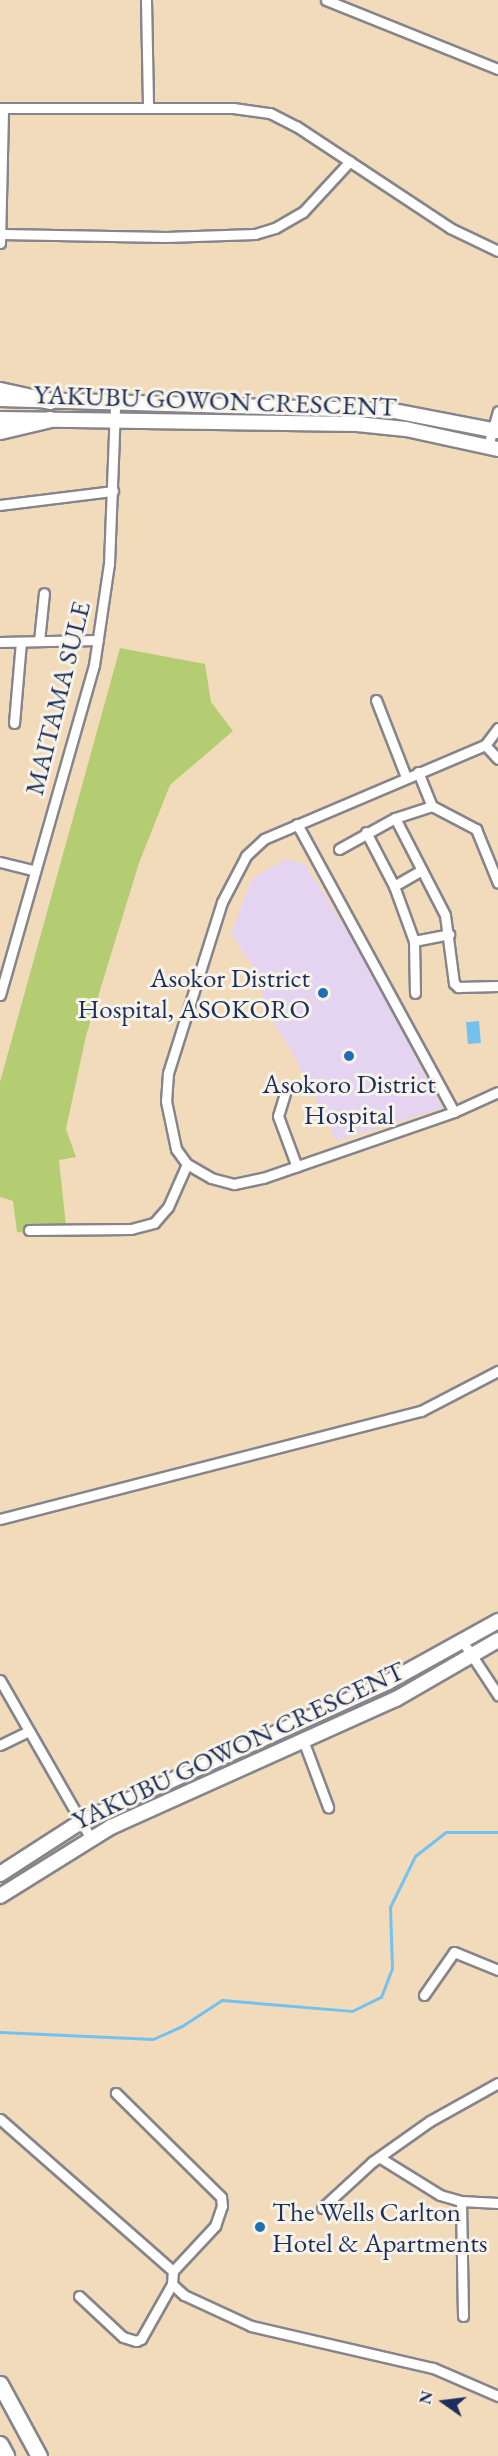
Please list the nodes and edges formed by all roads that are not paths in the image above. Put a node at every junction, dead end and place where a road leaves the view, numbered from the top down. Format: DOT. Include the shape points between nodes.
graph roads {
  1 [pos="146,0"];
  2 [pos="326,0"];
  3 [pos="498,69"];
  4 [pos="2,108"];
  5 [pos="148,108"];
  6 [pos="350,161"];
  7 [pos="1,234"];
  8 [pos="0,243"];
  9 [pos="498,251"];
  10 [pos="0,390"];
  11 [pos="0,399"];
  12 [pos="50,400"];
  13 [pos="115,405"];
  14 [pos="498,411"];
  15 [pos="0,419"];
  16 [pos="50,419"];
  17 [pos="115,420"];
  18 [pos="495,430"];
  19 [pos="0,431"];
  20 [pos="493,447"];
  21 [pos="113,491"];
  22 [pos="0,505"];
  23 [pos="44,593"];
  24 [pos="98,640"];
  25 [pos="39,641"];
  26 [pos="0,642"];
  27 [pos="21,642"];
  28 [pos="376,699"];
  29 [pos="14,723"];
  30 [pos="498,728"];
  31 [pos="485,745"];
  32 [pos="498,759"];
  33 [pos="418,772"];
  34 [pos="406,777"];
  35 [pos="432,806"];
  36 [pos="395,818"];
  37 [pos="297,824"];
  38 [pos="366,832"];
  39 [pos="339,849"];
  40 [pos="0,862"];
  41 [pos="422,870"];
  42 [pos="35,871"];
  43 [pos="498,883"];
  44 [pos="394,886"];
  45 [pos="449,933"];
  46 [pos="414,941"];
  47 [pos="498,986"];
  48 [pos="415,993"];
  49 [pos="0,995"];
  50 [pos="286,1090"];
  51 [pos="498,1092"];
  52 [pos="454,1112"];
  53 [pos="187,1164"];
  54 [pos="297,1167"];
  55 [pos="29,1230"];
  56 [pos="498,1371"];
  57 [pos="0,1519"];
  58 [pos="498,1621"];
  59 [pos="498,1641"];
  60 [pos="464,1642"];
  61 [pos="472,1657"];
  62 [pos="0,1680"];
  63 [pos="498,1695"];
  64 [pos="29,1731"];
  65 [pos="303,1740"];
  66 [pos="0,1746"];
  67 [pos="328,1807"];
  68 [pos="82,1821"];
  69 [pos="91,1839"];
  70 [pos="0,1874"];
  71 [pos="0,1896"];
  72 [pos="498,1970"];
  73 [pos="424,1995"];
  74 [pos="498,2084"];
  75 [pos="116,2093"];
  76 [pos="0,2119"];
  77 [pos="382,2159"];
  78 [pos="461,2201"];
  79 [pos="498,2203"];
  80 [pos="322,2208"];
  81 [pos="173,2271"];
  82 [pos="172,2284"];
  83 [pos="79,2296"];
  84 [pos="463,2316"];
  85 [pos="0,2385"];
  86 [pos="498,2396"];
  87 [pos="0,2445"];
  88 [pos="6,2456"];
  89 [pos="39,2456"];
  1 -- 5 [label="street"];
  2 -- 3 [label="street"];
  4 -- 5 [label="street"];
  4 -- 7 [label="street"];
  5 -- 6 [label="street" via="233,108 270,113"];
  6 -- 7 [label="street" via="303,212 255,234"];
  6 -- 9 [label="street" via="450,228"];
  7 -- 8 [label="street"];
  10 -- 12 [label="highway"];
  11 -- 12 [label="main road, YAKUBU GOWON CRESCENT"];
  12 -- 13 [label="main road, YAKUBU GOWON CRESCENT"];
  13 -- 17 [label="street, MAITAMA SULE"];
  13 -- 18 [label="main road, YAKUBU GOWON CRESCENT" via="249,404 394,411"];
  14 -- 18 [label="street"];
  15 -- 16 [label="main road, YAKUBU GOWON CRESCENT"];
  16 -- 17 [label="main road, YAKUBU GOWON CRESCENT"];
  16 -- 19 [label="highway"];
  17 -- 20 [label="main road, YAKUBU GOWON CRESCENT" via="357,424"];
  17 -- 21 [label="street, MAITAMA SULE"];
  18 -- 20 [label="street"];
  21 -- 22 [label="street"];
  21 -- 24 [label="street, MAITAMA SULE" via="109,564"];
  23 -- 25 [label="street"];
  24 -- 25 [label="street"];
  24 -- 42 [label="street, MAITAMA SULE"];
  25 -- 27 [label="street"];
  26 -- 27 [label="street"];
  27 -- 29 [label="street"];
  28 -- 34 [label="street"];
  30 -- 31 [label="street"];
  31 -- 32 [label="street"];
  31 -- 33 [label="street"];
  33 -- 34 [label="street"];
  33 -- 35 [label="street"];
  34 -- 37 [label="street"];
  35 -- 36 [label="street"];
  35 -- 43 [label="street" via="476,829"];
  36 -- 38 [label="street"];
  36 -- 41 [label="street"];
  37 -- 52 [label="street"];
  37 -- 53 [label="street" via="264,839 246,856 218,914 168,1073 170,1129 176,1149"];
  38 -- 39 [label="street"];
  38 -- 44 [label="street"];
  40 -- 42 [label="street"];
  41 -- 44 [label="street"];
  41 -- 45 [label="street" via="445,915"];
  42 -- 49 [label="street, MAITAMA SULE"];
  44 -- 46 [label="street"];
  45 -- 46 [label="street"];
  45 -- 47 [label="street" via="454,983 458,987"];
  46 -- 48 [label="street"];
  50 -- 54 [label="street" via="278,1116"];
  51 -- 52 [label="street"];
  52 -- 54 [label="street"];
  53 -- 54 [label="street" via="211,1178 234,1184"];
  53 -- 55 [label="street" via="168,1207 154,1223 131,1229"];
  56 -- 57 [label="street" via="421,1411"];
  58 -- 60 [label="main road, YAKUBU GOWON CRESCENT"];
  59 -- 61 [label="main road, YAKUBU GOWON CRESCENT"];
  60 -- 61 [label="street"];
  60 -- 68 [label="main road, YAKUBU GOWON CRESCENT" via="378,1687"];
  61 -- 63 [label="street"];
  61 -- 65 [label="main road, YAKUBU GOWON CRESCENT" via="396,1699"];
  62 -- 64 [label="street"];
  64 -- 66 [label="street"];
  64 -- 68 [label="street"];
  65 -- 67 [label="street"];
  65 -- 69 [label="main road, YAKUBU GOWON CRESCENT"];
  68 -- 69 [label="street"];
  68 -- 70 [label="main road, YAKUBU GOWON CRESCENT"];
  69 -- 71 [label="main road, YAKUBU GOWON CRESCENT"];
  72 -- 73 [label="street" via="454,1952"];
  74 -- 77 [label="street" via="430,2121"];
  75 -- 81 [label="street" via="221,2197 215,2226"];
  76 -- 81 [label="street"];
  77 -- 78 [label="street" via="412,2180"];
  77 -- 80 [label="street" via="372,2162"];
  78 -- 79 [label="street"];
  78 -- 84 [label="street"];
  81 -- 82 [label="street"];
  82 -- 83 [label="street" via="136,2342 123,2337"];
  82 -- 86 [label="street" via="184,2295 251,2326 433,2368"];
  85 -- 89 [label="highway"];
  87 -- 88 [label="highway"];
}
